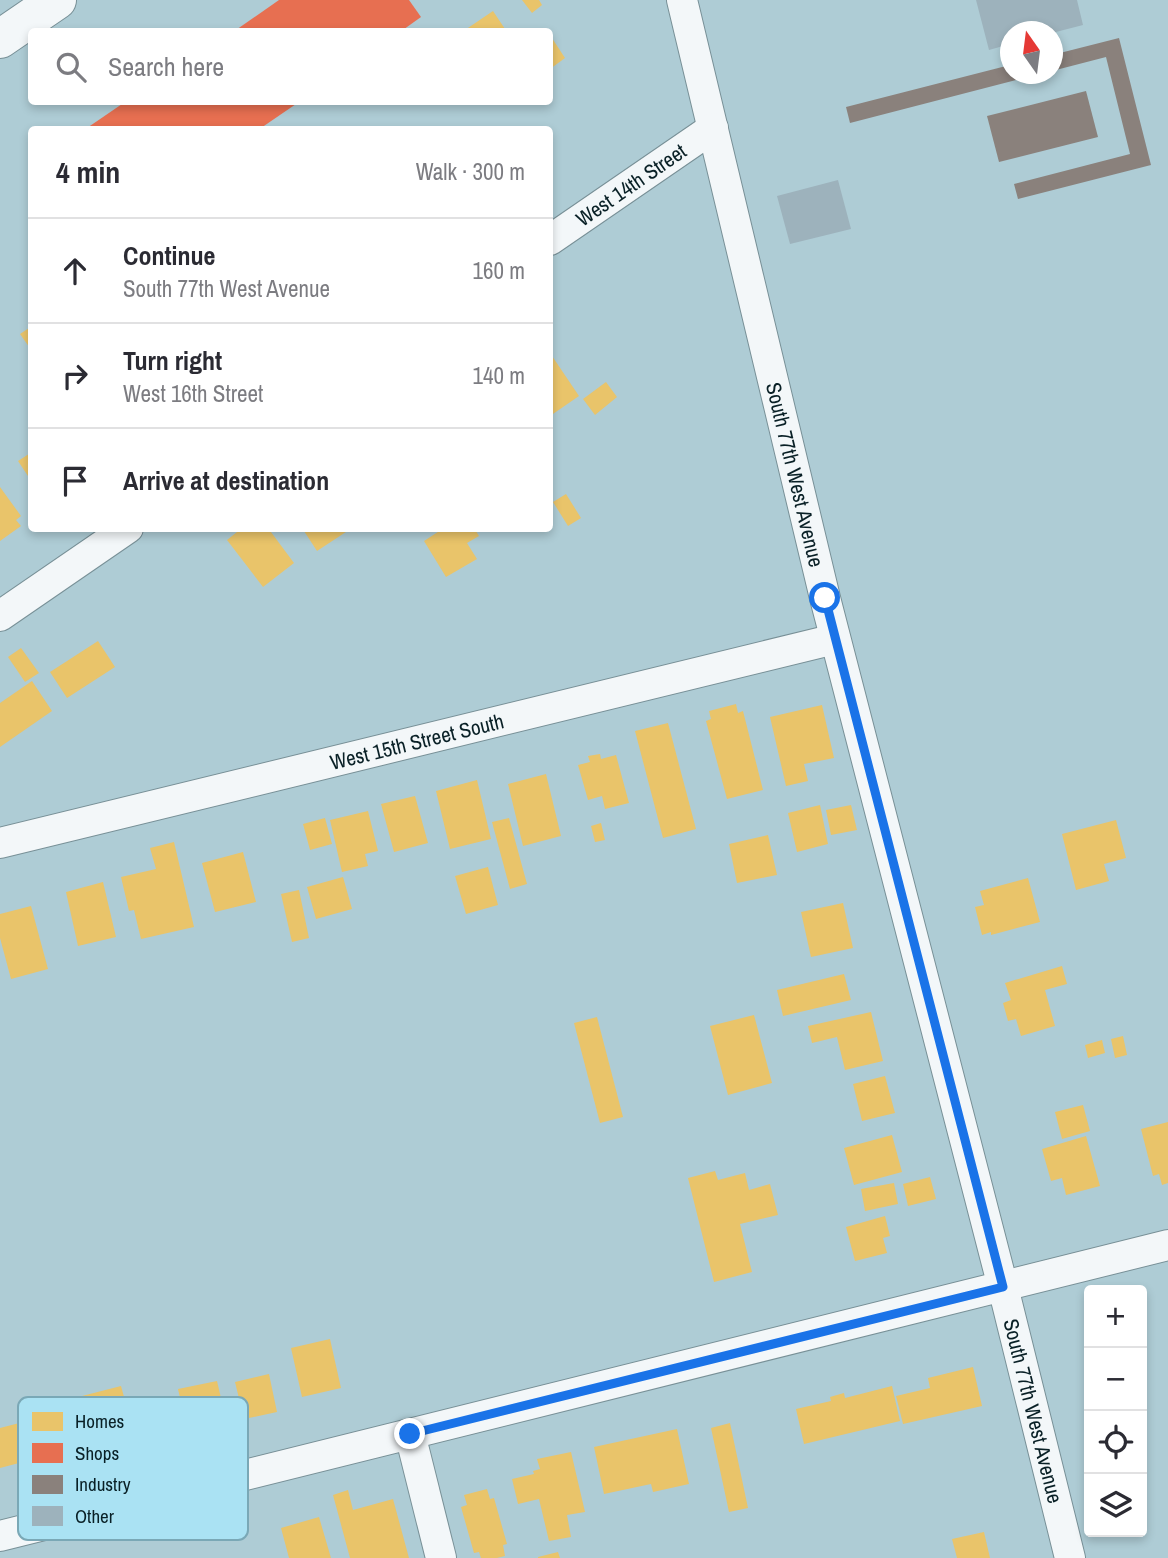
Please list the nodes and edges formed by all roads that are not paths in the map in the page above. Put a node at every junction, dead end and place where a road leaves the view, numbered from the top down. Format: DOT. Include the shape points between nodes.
graph roads {
  1 [pos="57,0"];
  2 [pos="681,0"];
  3 [pos="0,39"];
  4 [pos="713,128"];
  5 [pos="553,238"];
  6 [pos="122,532"];
  7 [pos="0,616"];
  8 [pos="835,639"];
  9 [pos="0,844"];
  10 [pos="1168,1245"];
  11 [pos="1003,1287"];
  12 [pos="410,1434"];
  13 [pos="248,1474"];
  14 [pos="18,1532"];
  15 [pos="0,1536"];
  16 [pos="441,1558"];
  17 [pos="1070,1558"];
  1 -- 3 [label="main road"];
  2 -- 4 [label="street, South 77th West Avenue"];
  4 -- 5 [label="street, West 14th Street"];
  4 -- 8 [label="street, South 77th West Avenue"];
  6 -- 7 [label="street"];
  8 -- 9 [label="street, West 15th Street South"];
  8 -- 11 [label="street, South 77th West Avenue"];
  10 -- 11 [label="street"];
  11 -- 12 [label="street"];
  11 -- 17 [label="street, South 77th West Avenue"];
  12 -- 13 [label="street"];
  12 -- 16 [label="street"];
  14 -- 15 [label="street"];
}
